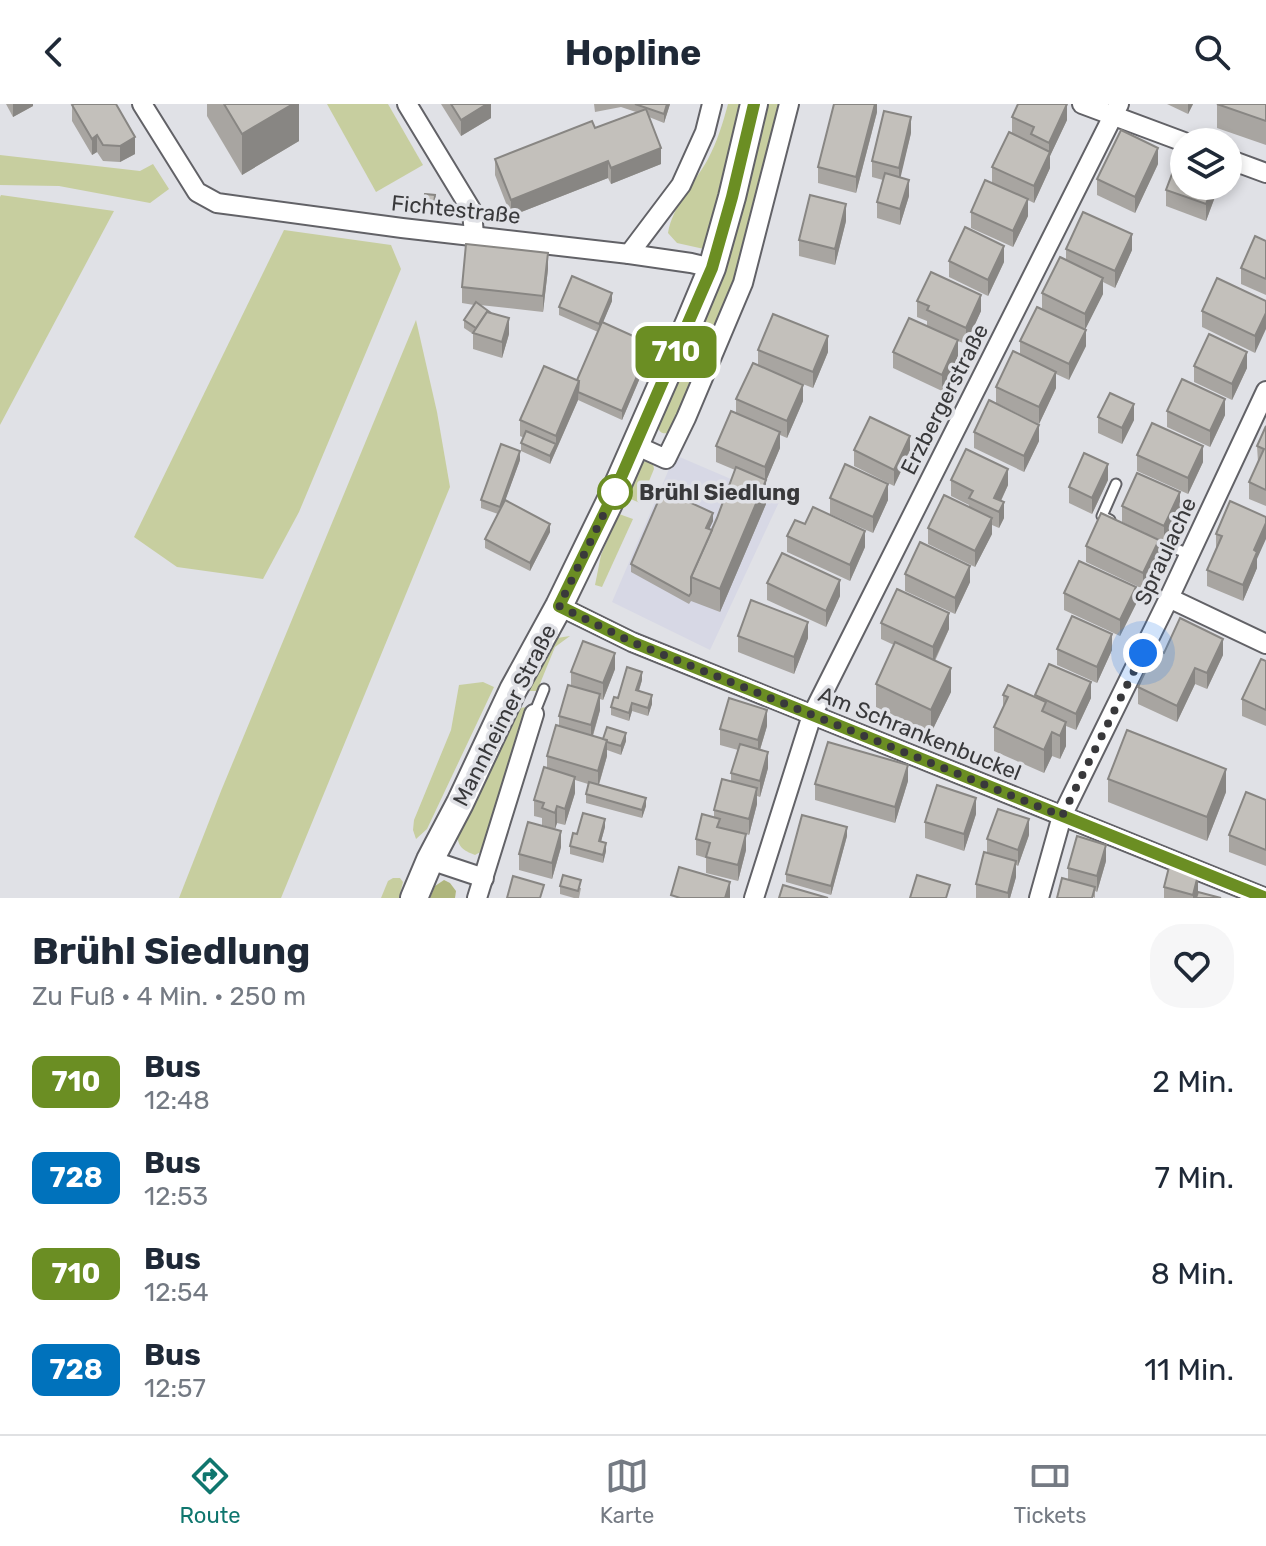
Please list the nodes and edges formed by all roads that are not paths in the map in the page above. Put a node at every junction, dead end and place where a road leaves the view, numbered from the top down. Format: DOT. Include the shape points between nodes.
graph roads {
  1 [pos="142,104"];
  2 [pos="407,104"];
  3 [pos="712,104"];
  4 [pos="754,104"];
  5 [pos="789,104"];
  6 [pos="1082,104"];
  7 [pos="1116,110"];
  8 [pos="1170,135"];
  9 [pos="1242,164"];
  10 [pos="1266,173"];
  11 [pos="474,235"];
  12 [pos="629,254"];
  13 [pos="712,268"];
  14 [pos="1266,391"];
  15 [pos="635,445"];
  16 [pos="1116,484"];
  17 [pos="1114,522"];
  18 [pos="1138,534"];
  19 [pos="1190,554"];
  20 [pos="1169,598"];
  21 [pos="559,606"];
  22 [pos="1266,644"];
  23 [pos="544,689"];
  24 [pos="534,714"];
  25 [pos="812,715"];
  26 [pos="1062,816"];
  27 [pos="430,860"];
  28 [pos="484,878"];
  29 [pos="414,898"];
  30 [pos="477,898"];
  31 [pos="754,898"];
  32 [pos="1039,898"];
  33 [pos="1266,898"];
  1 -- 11 [label="street, Fichtestraße" via="197,192 217,203"];
  2 -- 11 [label="street" via="472,211"];
  3 -- 12 [label="street" via="681,185"];
  4 -- 13 [label="main road, Mannheimer Straße"];
  5 -- 15 [label="street" via="743,283 686,418 666,459"];
  6 -- 7 [label="street"];
  7 -- 8 [label="street"];
  7 -- 25 [label="street, Erzbergerstraße"];
  9 -- 10 [label="street"];
  11 -- 12 [label="street, Fichtestraße"];
  12 -- 13 [label="street, Fichtestraße"];
  13 -- 15 [label="main road, Mannheimer Straße"];
  14 -- 19 [label="street, Spraulache"];
  15 -- 21 [label="main road, Mannheimer Straße"];
  16 -- 17 [label="lane" via="1102,516"];
  18 -- 19 [label="lane"];
  19 -- 20 [label="street, Spraulache"];
  20 -- 22 [label="street"];
  20 -- 26 [label="street, Spraulache"];
  21 -- 25 [label="street, Am Schrankenbuckel" via="632,642"];
  21 -- 27 [label="main road, Mannheimer Straße"];
  23 -- 24 [label="lane"];
  24 -- 28 [label="street"];
  25 -- 26 [label="street, Am Schrankenbuckel"];
  25 -- 31 [label="street, Erzbergerstraße"];
  26 -- 32 [label="street, Spraulache"];
  26 -- 33 [label="street, Am Schrankenbuckel"];
  27 -- 28 [label="street"];
  27 -- 29 [label="main road, Mannheimer Straße"];
  28 -- 30 [label="street"];
}
